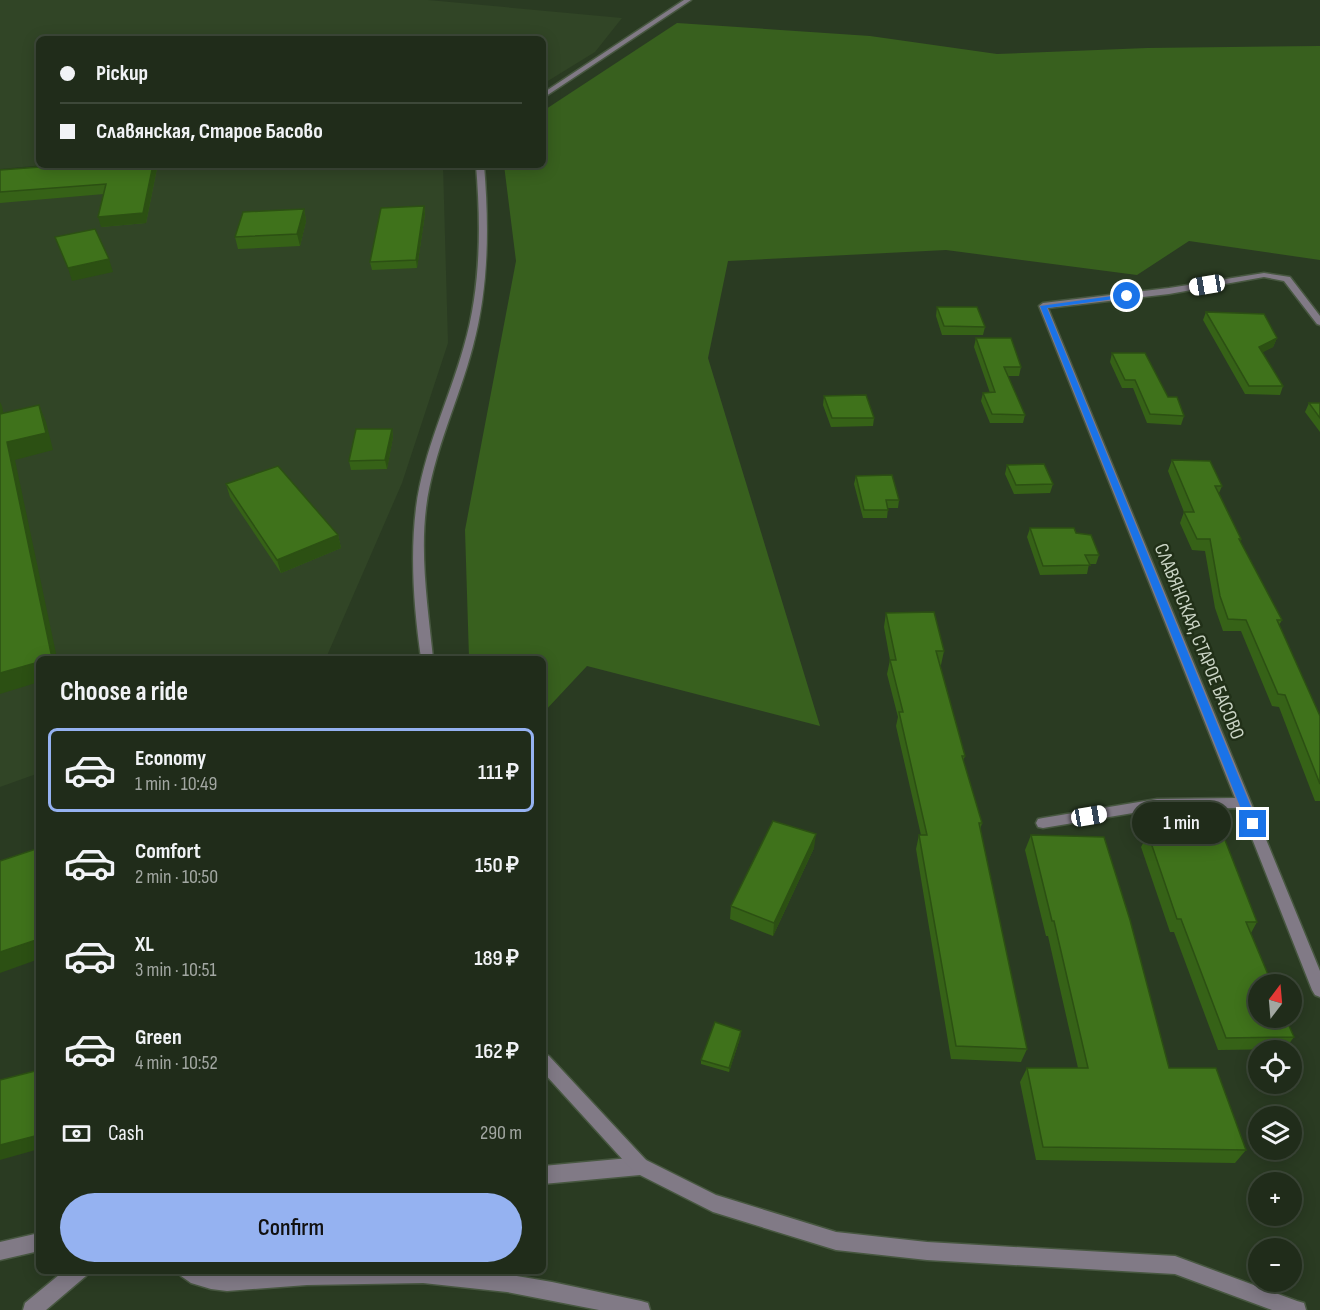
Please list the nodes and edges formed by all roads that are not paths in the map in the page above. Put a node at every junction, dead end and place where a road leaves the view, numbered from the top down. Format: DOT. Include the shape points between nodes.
graph roads {
  1 [pos="688,0"];
  2 [pos="546,94"];
  3 [pos="480,168"];
  4 [pos="1320,322"];
  5 [pos="427,656"];
  6 [pos="1244,803"];
  7 [pos="1043,823"];
  8 [pos="1320,990"];
  9 [pos="546,1064"];
  10 [pos="640,1166"];
  11 [pos="546,1175"];
  12 [pos="36,1243"];
  13 [pos="0,1251"];
  14 [pos="75,1274"];
  15 [pos="190,1274"];
  16 [pos="396,1274"];
  17 [pos="396,1274"];
  18 [pos="32,1310"];
  19 [pos="641,1310"];
  20 [pos="1297,1310"];
  1 -- 2 [label="street"];
  3 -- 5 [label="street" via="480,286 476,313 421,508 420,600"];
  4 -- 6 [label="street, СЛАВЯНСКАЯ, СТАРОЕ БАСОВО" via="1287,279 1264,275 1043,306"];
  6 -- 7 [label="street" via="1157,804"];
  6 -- 8 [label="street, СЛАВЯНСКАЯ, СТАРОЕ БАСОВО"];
  9 -- 10 [label="street"];
  10 -- 11 [label="street"];
  10 -- 20 [label="street" via="712,1203 836,1241 927,1251 1175,1265"];
  12 -- 13 [label="street"];
  14 -- 18 [label="street"];
  15 -- 17 [label="street" via="220,1282"];
  16 -- 19 [label="street" via="461,1277"];
}
